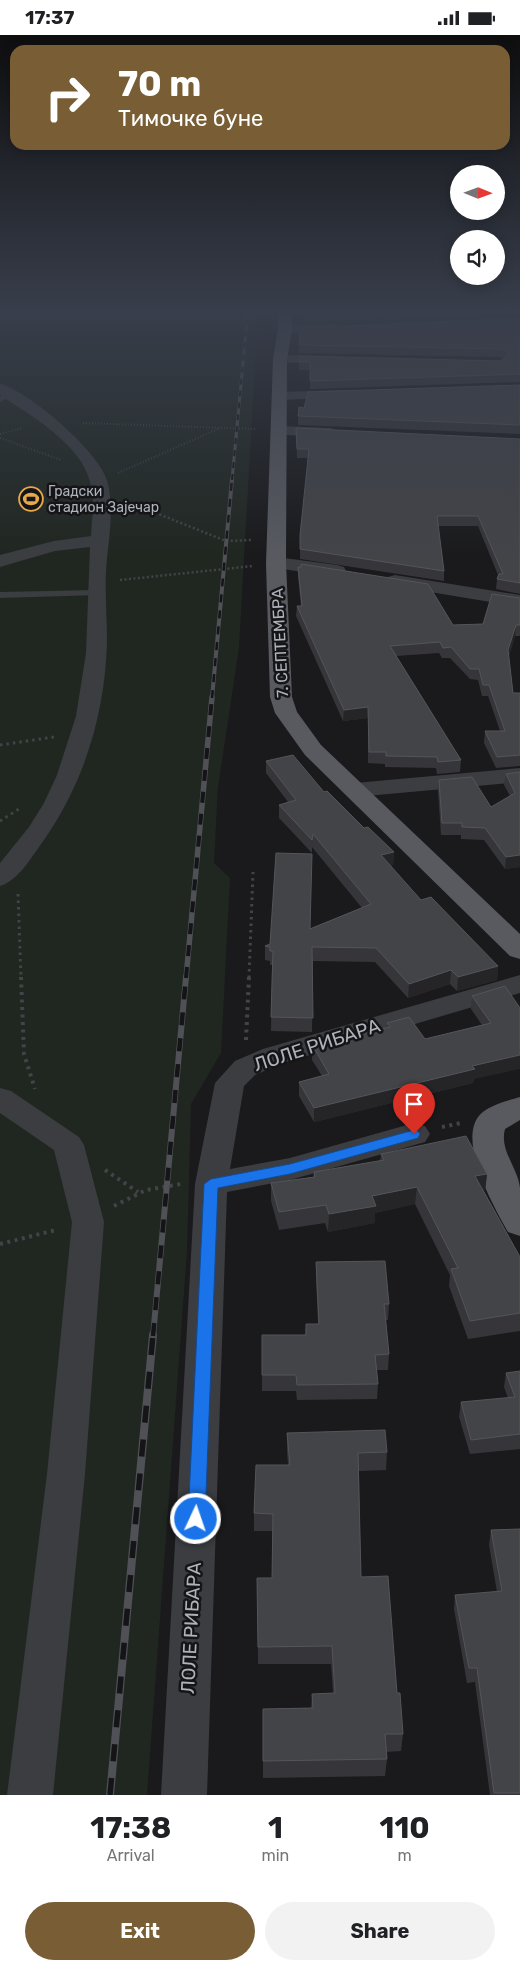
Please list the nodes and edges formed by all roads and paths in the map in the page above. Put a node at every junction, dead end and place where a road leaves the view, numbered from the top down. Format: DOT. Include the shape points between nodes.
graph roads {
  1 [pos="280,392"];
  2 [pos="356,393"];
  3 [pos="3,394"];
  4 [pos="280,396"];
  5 [pos="47,422"];
  6 [pos="220,427"];
  7 [pos="280,431"];
  8 [pos="344,434"];
  9 [pos="0,438"];
  10 [pos="98,482"];
  11 [pos="277,539"];
  12 [pos="99,540"];
  13 [pos="0,561"];
  14 [pos="276,563"];
  15 [pos="358,575"];
  16 [pos="377,578"];
  17 [pos="96,588"];
  18 [pos="0,595"];
  19 [pos="520,601"];
  20 [pos="82,732"];
  21 [pos="0,745"];
  22 [pos="520,775"];
  23 [pos="355,790"];
  24 [pos="16,861"];
  25 [pos="253,872"];
  26 [pos="0,878"];
  27 [pos="520,950"];
  28 [pos="520,984"];
  29 [pos="245,1068"];
  30 [pos="0,1098"];
  31 [pos="520,1108"];
  32 [pos="488,1126"];
  33 [pos="48,1131"];
  34 [pos="414,1134"];
  35 [pos="211,1184"];
  36 [pos="138,1192"];
  37 [pos="88,1222"];
  38 [pos="520,1223"];
  39 [pos="0,1244"];
  40 [pos="30,1795"];
  41 [pos="184,1795"];
  1 -- 4 [label="main road, 7. СЕПТЕМБРА"];
  2 -- 4 [label="street"];
  3 -- 5 [label="street"];
  4 -- 7 [label="main road, 7. СЕПТЕМБРА"];
  5 -- 6 [label="path"];
  5 -- 10 [label="street" via="76,445"];
  6 -- 7 [label="path"];
  6 -- 10 [label="path"];
  7 -- 8 [label="street"];
  7 -- 11 [label="main road, 7. СЕПТЕМБРА"];
  9 -- 10 [label="path"];
  10 -- 11 [label="path" via="226,541"];
  10 -- 12 [label="street"];
  11 -- 14 [label="main road, 7. СЕПТЕМБРА"];
  12 -- 13 [label="street" via="54,546"];
  12 -- 17 [label="street"];
  14 -- 15 [label="street"];
  14 -- 17 [label="path"];
  14 -- 23 [label="main road, 7. СЕПТЕМБРА" via="281,697 286,713 313,750"];
  16 -- 19 [label="street"];
  17 -- 18 [label="lane"];
  17 -- 20 [label="street" via="96,653"];
  20 -- 21 [label="path"];
  20 -- 24 [label="street" via="63,792"];
  22 -- 23 [label="street"];
  23 -- 27 [label="main road, 7. СЕПТЕМБРА"];
  24 -- 26 [label="street"];
  24 -- 33 [label="path" via="24,1054"];
  25 -- 29 [label="path"];
  28 -- 29 [label="street, ЛОЛЕ РИБАРА" via="273,1055"];
  29 -- 35 [label="street, ЛОЛЕ РИБАРА" via="230,1083"];
  30 -- 33 [label="street"];
  31 -- 32 [label="main road"];
  32 -- 34 [label="path" via="465,1122"];
  32 -- 38 [label="main road" via="486,1133 491,1155"];
  33 -- 37 [label="street" via="68,1145"];
  34 -- 35 [label="street" via="290,1169"];
  35 -- 36 [label="path" via="166,1184"];
  35 -- 41 [label="street, ЛОЛЕ РИБАРА"];
  37 -- 39 [label="path"];
  37 -- 40 [label="street" via="65,1484"];
}
